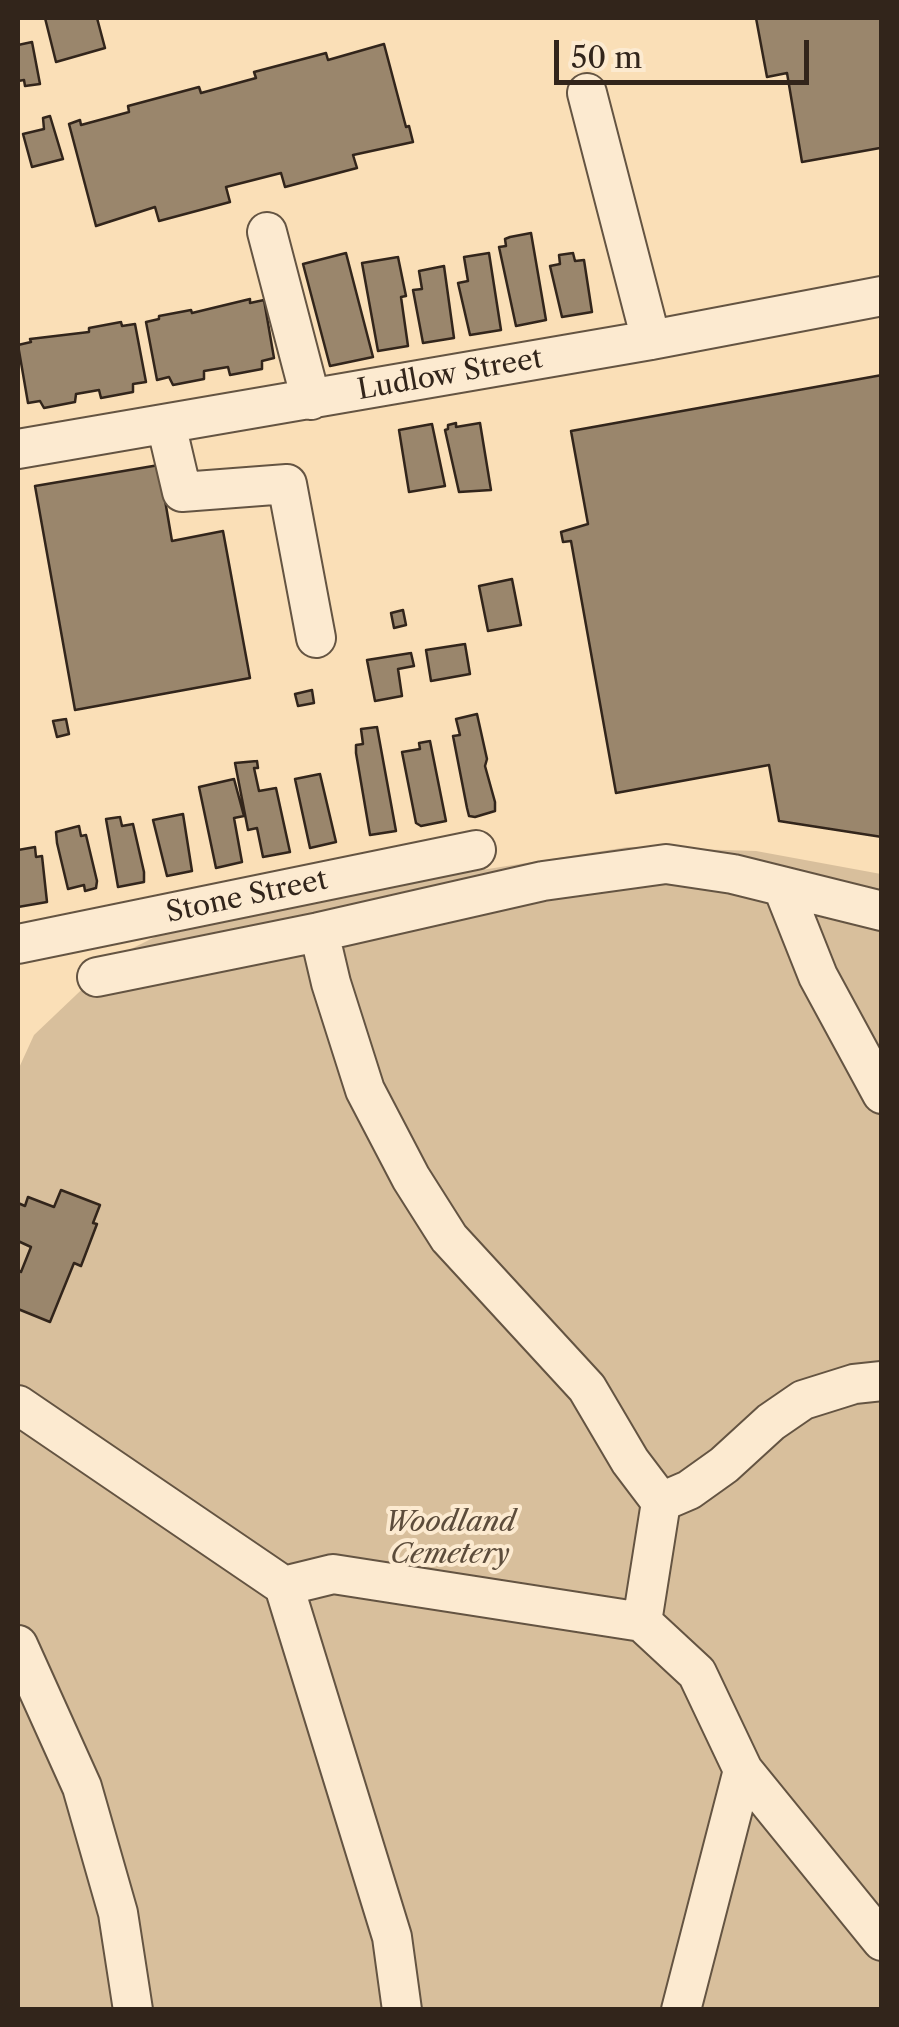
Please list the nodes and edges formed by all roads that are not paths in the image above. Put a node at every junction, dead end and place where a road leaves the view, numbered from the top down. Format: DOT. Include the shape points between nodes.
graph roads {
  1 [pos="587,93"];
  2 [pos="267,232"];
  3 [pos="882,296"];
  4 [pos="651,340"];
  5 [pos="311,400"];
  6 [pos="166,424"];
  7 [pos="18,449"];
  8 [pos="316,638"];
  9 [pos="476,850"];
  10 [pos="782,888"];
  11 [pos="882,911"];
  12 [pos="319,932"];
  13 [pos="18,944"];
  14 [pos="97,977"];
  15 [pos="882,1094"];
  16 [pos="882,1381"];
  17 [pos="18,1405"];
  18 [pos="661,1502"];
  19 [pos="284,1586"];
  20 [pos="642,1622"];
  21 [pos="18,1645"];
  22 [pos="742,1770"];
  23 [pos="882,1941"];
  24 [pos="133,2010"];
  25 [pos="402,2010"];
  26 [pos="681,2010"];
  1 -- 4 [label="street"];
  2 -- 5 [label="street"];
  3 -- 4 [label="street, Ludlow Street"];
  4 -- 5 [label="street, Ludlow Street"];
  5 -- 6 [label="street, Ludlow Street"];
  6 -- 7 [label="street, Ludlow Street"];
  6 -- 8 [label="street" via="182,492 286,484"];
  9 -- 13 [label="street, Stone Street"];
  10 -- 11 [label="street"];
  10 -- 12 [label="street" via="666,864 543,881"];
  10 -- 15 [label="street" via="818,976"];
  12 -- 14 [label="street"];
  12 -- 18 [label="street" via="366,1090 410,1178 449,1238 587,1388"];
  16 -- 18 [label="street" via="803,1400 689,1490"];
  17 -- 19 [label="street"];
  18 -- 20 [label="street"];
  19 -- 20 [label="street" via="332,1574"];
  19 -- 25 [label="street" via="392,1938"];
  20 -- 22 [label="street" via="697,1673"];
  21 -- 24 [label="street" via="82,1787 118,1913"];
  22 -- 23 [label="street"];
  22 -- 26 [label="street"];
}
